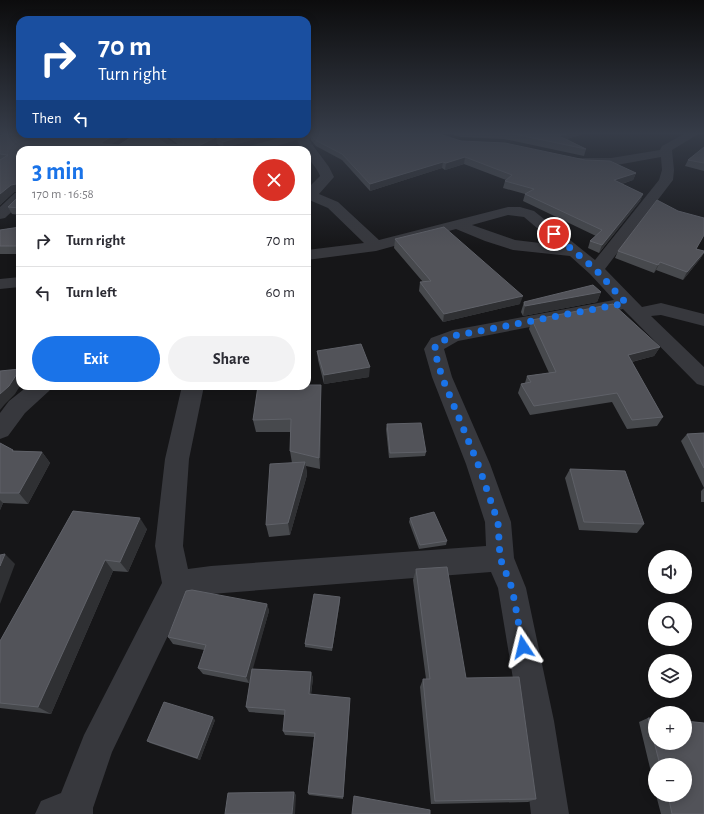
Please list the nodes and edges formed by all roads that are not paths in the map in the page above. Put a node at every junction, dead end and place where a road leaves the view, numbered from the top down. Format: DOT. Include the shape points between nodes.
graph roads {
  1 [pos="324,171"];
  2 [pos="668,171"];
  3 [pos="311,192"];
  4 [pos="311,195"];
  5 [pos="16,200"];
  6 [pos="0,215"];
  7 [pos="458,225"];
  8 [pos="376,246"];
  9 [pos="576,252"];
  10 [pos="311,254"];
  11 [pos="596,270"];
  12 [pos="16,282"];
  13 [pos="0,284"];
  14 [pos="632,309"];
  15 [pos="704,320"];
  16 [pos="704,379"];
  17 [pos="37,390"];
  18 [pos="192,390"];
  19 [pos="0,430"];
  20 [pos="500,558"];
  21 [pos="177,585"];
  22 [pos="67,812"];
  23 [pos="550,814"];
  1 -- 3 [label="street" via="327,177 324,182"];
  2 -- 11 [label="street" via="666,180"];
  4 -- 8 [label="street" via="333,205"];
  5 -- 6 [label="street"];
  7 -- 8 [label="street"];
  7 -- 9 [label="street" via="513,245"];
  7 -- 9 [label="street" via="508,211 520,211 529,214"];
  8 -- 10 [label="street"];
  9 -- 11 [label="street"];
  11 -- 14 [label="street"];
  12 -- 13 [label="street"];
  14 -- 15 [label="street" via="661,309"];
  14 -- 16 [label="street"];
  14 -- 20 [label="street" via="453,336 438,343 434,349 442,377 478,464 498,522"];
  17 -- 19 [label="street" via="17,407"];
  18 -- 21 [label="street" via="177,458 169,546"];
  20 -- 21 [label="street" via="210,580"];
  20 -- 23 [label="street" via="512,588"];
  21 -- 22 [label="street" via="134,668"];
}
